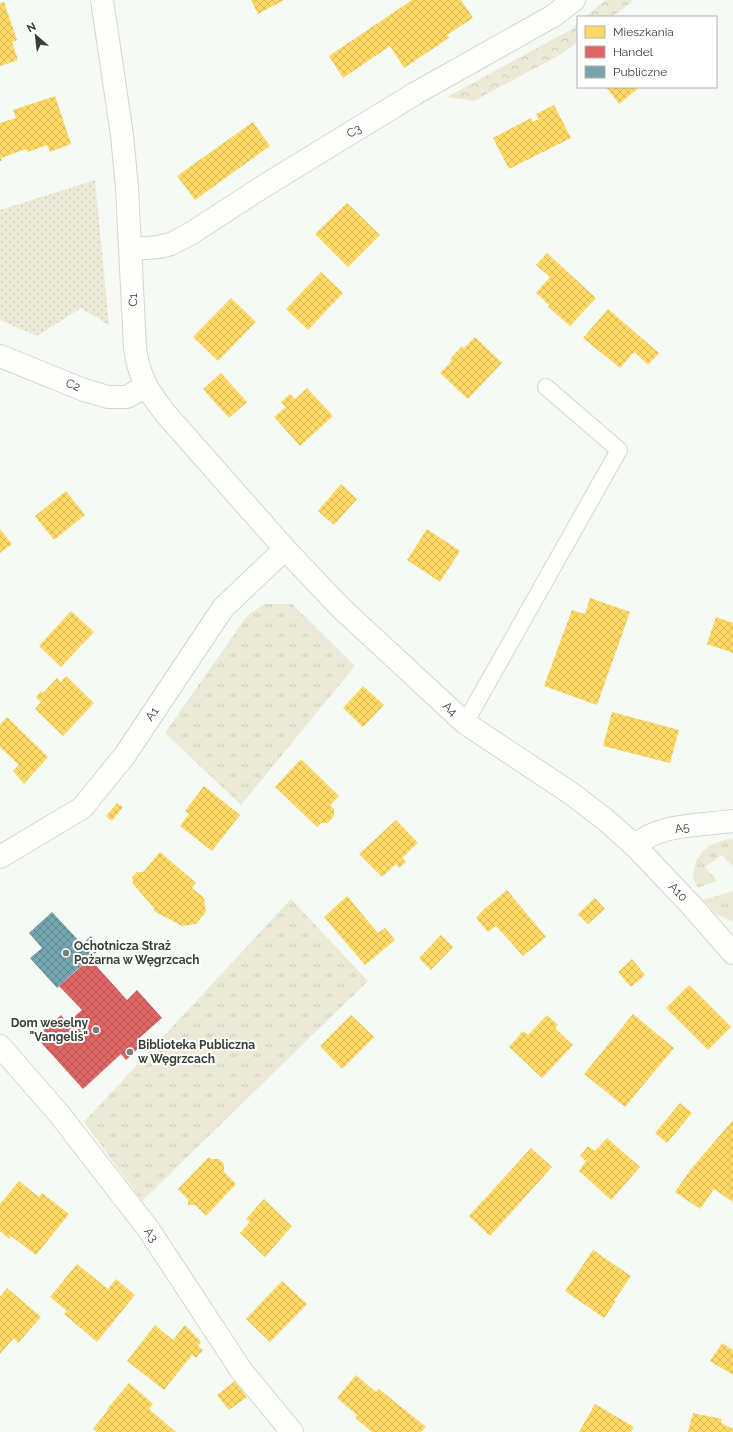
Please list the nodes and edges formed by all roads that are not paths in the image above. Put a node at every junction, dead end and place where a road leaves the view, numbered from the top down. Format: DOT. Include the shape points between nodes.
graph roads {
  1 [pos="102,0"];
  2 [pos="574,0"];
  3 [pos="131,250"];
  4 [pos="0,356"];
  5 [pos="146,386"];
  6 [pos="546,387"];
  7 [pos="285,548"];
  8 [pos="465,724"];
  9 [pos="733,821"];
  10 [pos="635,846"];
  11 [pos="0,857"];
  12 [pos="729,943"];
  13 [pos="0,1046"];
  14 [pos="292,1432"];
  1 -- 3 [label="street, C1" via="122,135"];
  2 -- 3 [label="street, C3" via="553,16 409,98 190,234 171,244"];
  3 -- 5 [label="street, C1" via="134,347"];
  4 -- 5 [label="street, C2" via="108,398 127,397"];
  5 -- 7 [label="street, C1" via="165,413"];
  6 -- 8 [label="lane" via="619,450"];
  7 -- 8 [label="street, A4" via="335,602"];
  7 -- 11 [label="street, A1" via="223,608 125,754 82,808"];
  8 -- 10 [label="street, A4" via="572,794"];
  9 -- 10 [label="street, A5" via="658,832"];
  10 -- 12 [label="street, A10"];
  13 -- 14 [label="street, A3" via="60,1115 149,1230 241,1370"];
}
